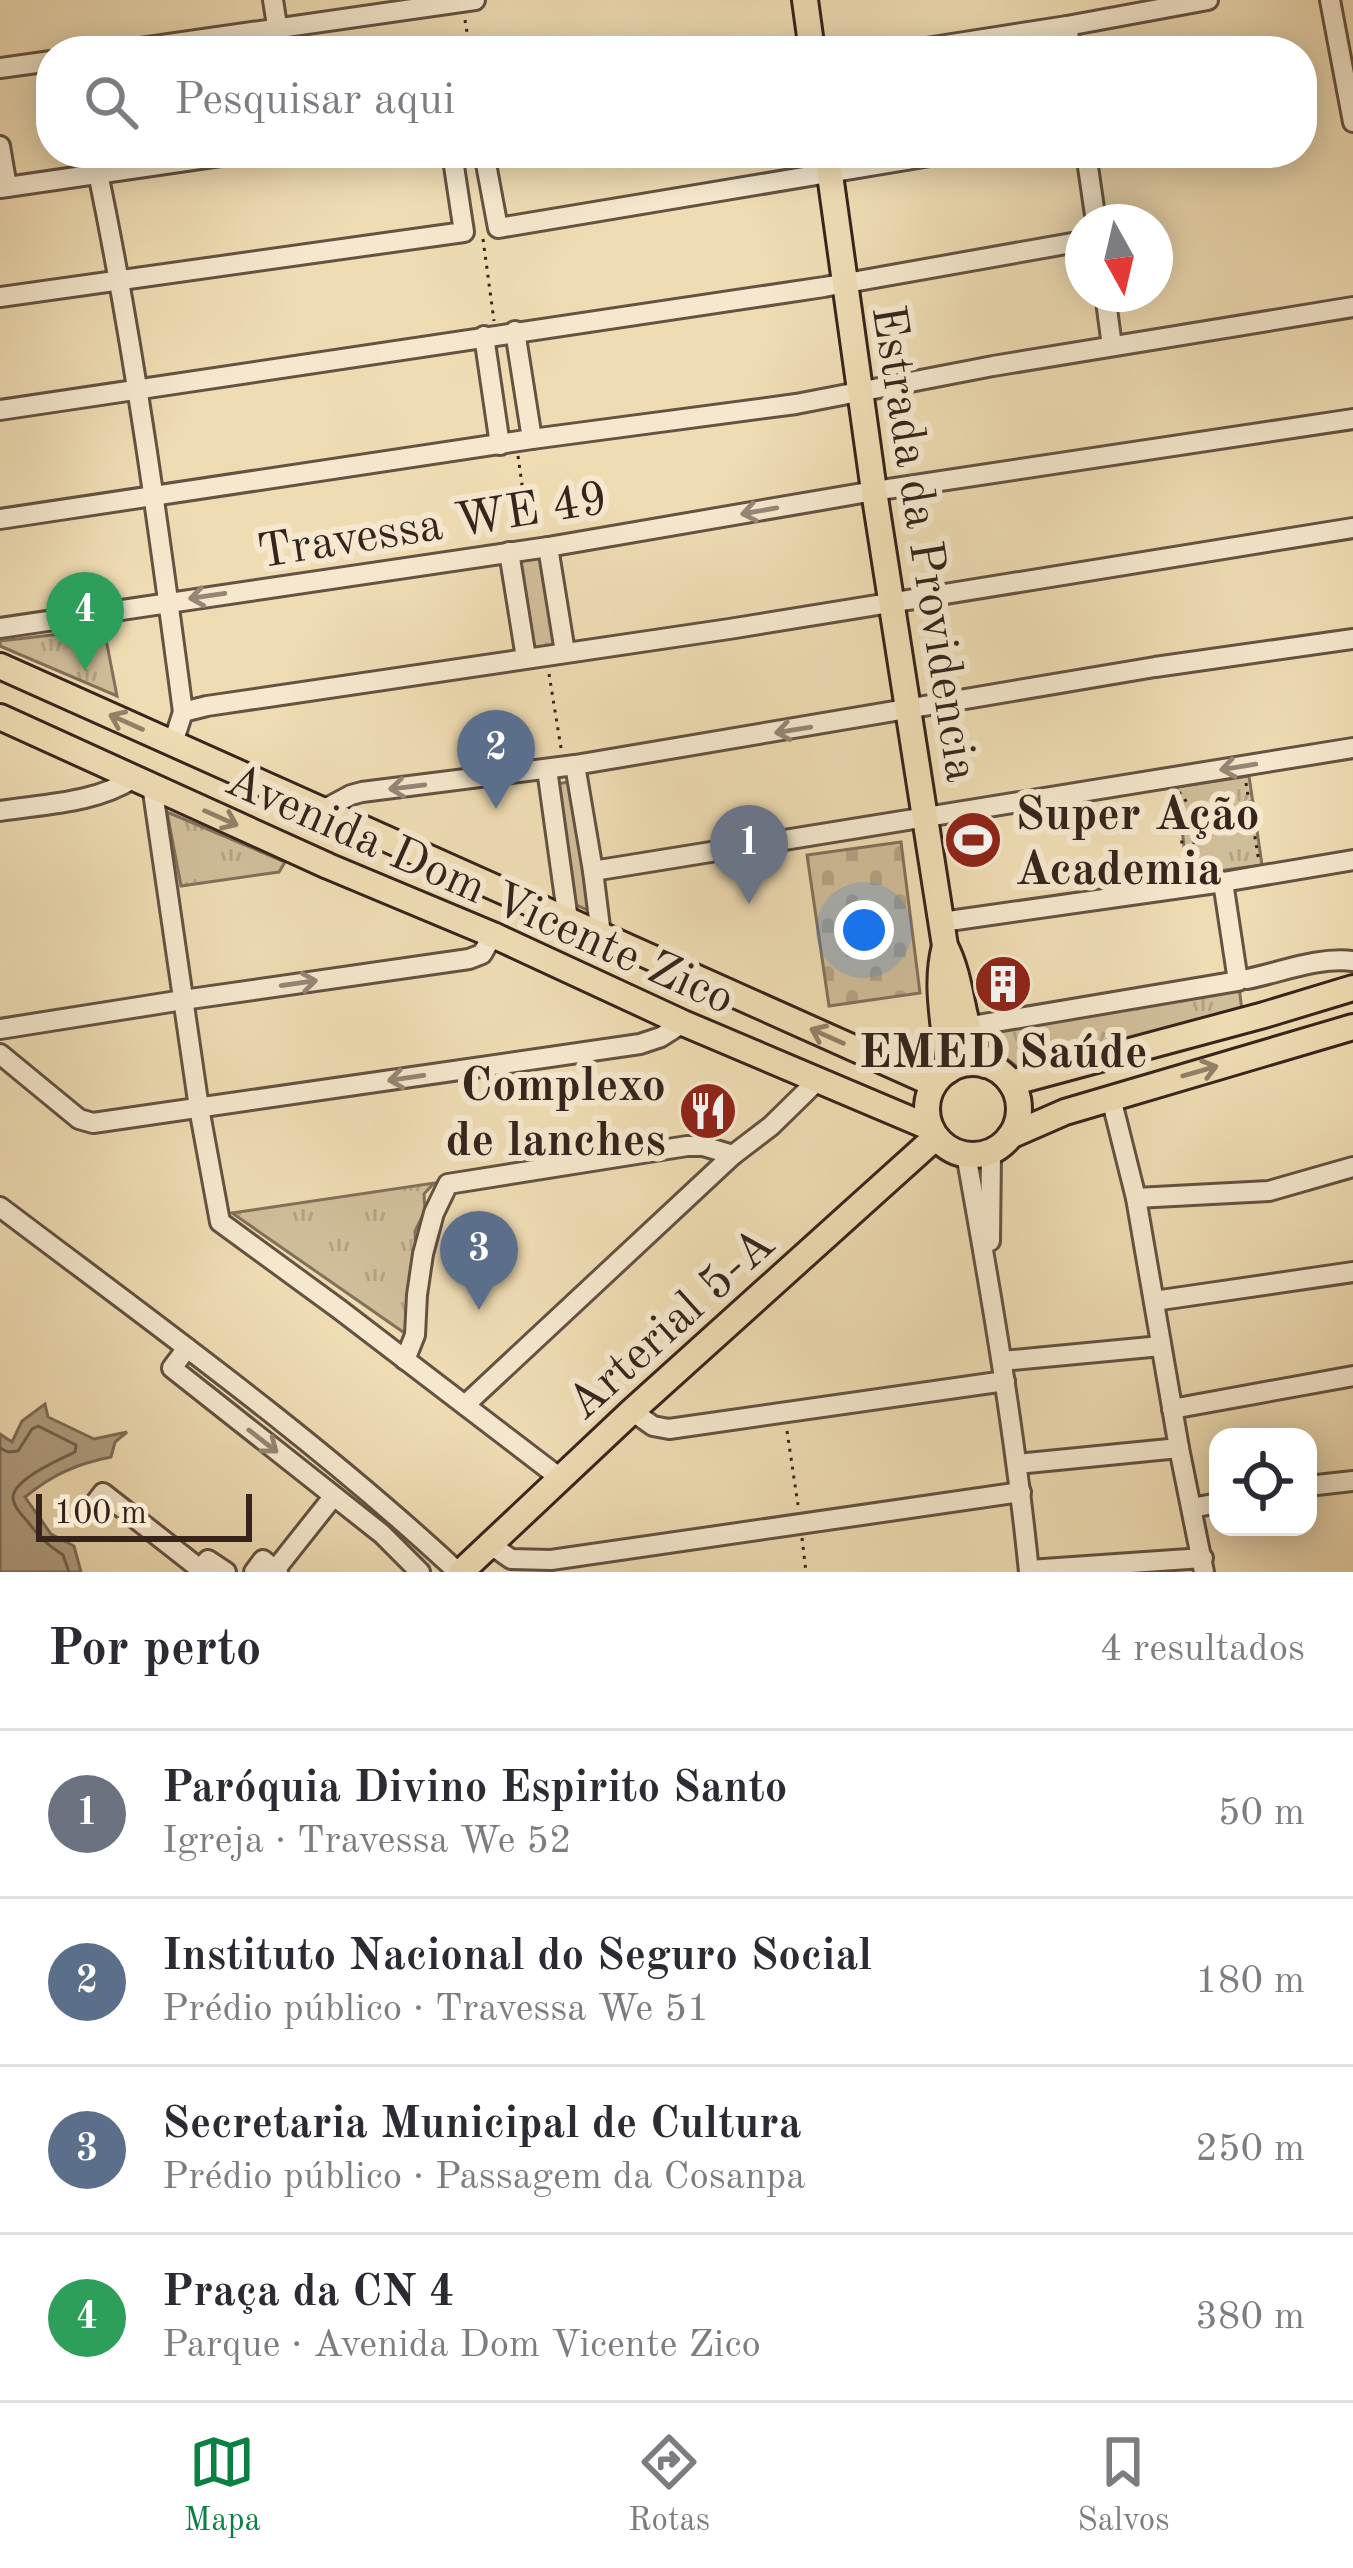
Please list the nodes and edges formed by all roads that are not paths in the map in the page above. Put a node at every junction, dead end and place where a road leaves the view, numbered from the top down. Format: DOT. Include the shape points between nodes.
graph roads {
  1 [pos="272,0"];
  2 [pos="476,0"];
  3 [pos="805,0"];
  4 [pos="1208,0"];
  5 [pos="1330,0"];
  6 [pos="463,2"];
  7 [pos="1067,26"];
  8 [pos="278,28"];
  9 [pos="223,36"];
  10 [pos="279,36"];
  11 [pos="810,36"];
  12 [pos="1003,36"];
  13 [pos="1069,36"];
  14 [pos="36,63"];
  15 [pos="0,68"];
  16 [pos="1350,87"];
  17 [pos="1353,122"];
  18 [pos="0,146"];
  19 [pos="134,168"];
  20 [pos="458,168"];
  21 [pos="484,168"];
  22 [pos="799,168"];
  23 [pos="829,168"];
  24 [pos="1088,168"];
  25 [pos="98,173"];
  26 [pos="4,187"];
  27 [pos="1093,204"];
  28 [pos="482,233"];
  29 [pos="1065,244"];
  30 [pos="120,280"];
  31 [pos="845,282"];
  32 [pos="0,297"];
  33 [pos="1353,307"];
  34 [pos="1108,312"];
  35 [pos="498,334"];
  36 [pos="1112,346"];
  37 [pos="137,390"];
  38 [pos="860,390"];
  39 [pos="0,410"];
  40 [pos="1353,419"];
  41 [pos="516,442"];
  42 [pos="874,491"];
  43 [pos="154,498"];
  44 [pos="0,519"];
  45 [pos="1353,528"];
  46 [pos="540,548"];
  47 [pos="509,552"];
  48 [pos="168,602"];
  49 [pos="892,602"];
  50 [pos="0,628"];
  51 [pos="1353,639"];
  52 [pos="556,653"];
  53 [pos="526,658"];
  54 [pos="0,665"];
  55 [pos="909,711"];
  56 [pos="183,712"];
  57 [pos="0,717"];
  58 [pos="172,743"];
  59 [pos="1353,748"];
  60 [pos="562,767"];
  61 [pos="143,782"];
  62 [pos="322,810"];
  63 [pos="0,811"];
  64 [pos="926,817"];
  65 [pos="1353,860"];
  66 [pos="593,871"];
  67 [pos="1223,882"];
  68 [pos="568,920"];
  69 [pos="944,934"];
  70 [pos="493,935"];
  71 [pos="601,935"];
  72 [pos="1353,962"];
  73 [pos="1242,980"];
  74 [pos="1353,988"];
  75 [pos="183,1000"];
  76 [pos="683,1023"];
  77 [pos="966,1027"];
  78 [pos="1353,1027"];
  79 [pos="0,1029"];
  80 [pos="0,1054"];
  81 [pos="985,1064"];
  82 [pos="941,1077"];
  83 [pos="820,1079"];
  84 [pos="1011,1083"];
  85 [pos="1111,1098"];
  86 [pos="199,1108"];
  87 [pos="933,1132"];
  88 [pos="989,1147"];
  89 [pos="733,1155"];
  90 [pos="1353,1167"];
  91 [pos="1136,1198"];
  92 [pos="0,1207"];
  93 [pos="1353,1272"];
  94 [pos="1154,1301"];
  95 [pos="1161,1346"];
  96 [pos="190,1350"];
  97 [pos="405,1360"];
  98 [pos="1004,1371"];
  99 [pos="1353,1376"];
  100 [pos="465,1406"];
  101 [pos="1172,1409"];
  102 [pos="632,1411"];
  103 [pos="1179,1448"];
  104 [pos="1017,1464"];
  105 [pos="560,1478"];
  106 [pos="1353,1481"];
  107 [pos="1317,1485"];
  108 [pos="1022,1492"];
  109 [pos="333,1497"];
  110 [pos="96,1502"];
  111 [pos="1209,1505"];
  112 [pos="1192,1508"];
  113 [pos="423,1540"];
  114 [pos="491,1545"];
  115 [pos="414,1565"];
  116 [pos="1204,1565"];
  117 [pos="276,1571"];
  118 [pos="1029,1571"];
  119 [pos="226,1572"];
  120 [pos="254,1572"];
  121 [pos="460,1572"];
  1 -- 8 [label="street"];
  2 -- 6 [label="street"];
  3 -- 11 [label="main road"];
  4 -- 7 [label="street"];
  5 -- 16 [label="street"];
  6 -- 8 [label="street"];
  7 -- 12 [label="street"];
  7 -- 13 [label="street"];
  8 -- 9 [label="street"];
  8 -- 10 [label="street"];
  14 -- 15 [label="street"];
  16 -- 17 [label="street"];
  18 -- 26 [label="street"];
  19 -- 25 [label="street"];
  20 -- 28 [label="street"];
  21 -- 28 [label="street"];
  22 -- 28 [label="street"];
  23 -- 31 [label="main road, Estrada da Providencia"];
  24 -- 27 [label="street"];
  25 -- 26 [label="street"];
  25 -- 30 [label="street"];
  28 -- 30 [label="street"];
  29 -- 31 [label="street"];
  30 -- 32 [label="street"];
  30 -- 37 [label="street"];
  31 -- 35 [label="street"];
  31 -- 38 [label="main road, Estrada da Providencia"];
  33 -- 36 [label="street"];
  34 -- 36 [label="street"];
  35 -- 37 [label="street"];
  35 -- 41 [label="street"];
  35 -- 41 [label="street"];
  36 -- 38 [label="street"];
  37 -- 39 [label="street"];
  37 -- 43 [label="street"];
  38 -- 41 [label="street"];
  38 -- 42 [label="main road, Estrada da Providencia"];
  40 -- 42 [label="street, Travessa WE 49"];
  41 -- 43 [label="street"];
  42 -- 46 [label="street, Travessa WE 49, one-way"];
  42 -- 49 [label="main road, Estrada da Providencia"];
  43 -- 44 [label="street"];
  43 -- 48 [label="street"];
  45 -- 49 [label="street"];
  46 -- 47 [label="street, Travessa WE 49"];
  46 -- 52 [label="street"];
  47 -- 48 [label="street, Travessa WE 49, one-way"];
  47 -- 53 [label="street"];
  48 -- 50 [label="street, Travessa WE 49"];
  48 -- 56 [label="street"];
  49 -- 52 [label="street"];
  49 -- 55 [label="main road, Estrada da Providencia"];
  51 -- 55 [label="street"];
  52 -- 53 [label="street"];
  53 -- 56 [label="street"];
  58 -- 54 [label="main road, Avenida Dom Vicente Zico, one-way"];
  55 -- 60 [label="street, one-way"];
  55 -- 64 [label="main road, Estrada da Providencia"];
  56 -- 58 [label="street"];
  57 -- 61 [label="main road, Avenida Dom Vicente Zico"];
  58 -- 62 [label="main road, Avenida Dom Vicente Zico"];
  59 -- 64 [label="street, one-way"];
  60 -- 62 [label="street, one-way" via="356,793"];
  60 -- 66 [label="street"];
  60 -- 68 [label="street"];
  61 -- 63 [label="street"];
  61 -- 70 [label="main road, Avenida Dom Vicente Zico, one-way"];
  61 -- 75 [label="street"];
  62 -- 68 [label="main road, Avenida Dom Vicente Zico"];
  64 -- 66 [label="street"];
  64 -- 69 [label="main road, Estrada da Providencia"];
  65 -- 67 [label="street"];
  66 -- 71 [label="street"];
  67 -- 69 [label="street"];
  67 -- 73 [label="street"];
  68 -- 71 [label="main road, Avenida Dom Vicente Zico"];
  69 -- 77 [label="main road, Estrada da Providencia"];
  69 -- 82 [label="main road, Estrada da Providencia"];
  75 -- 70 [label="street, one-way" via="469,958 482,954"];
  70 -- 76 [label="main road, Avenida Dom Vicente Zico"];
  82 -- 71 [label="main road, Avenida Dom Vicente Zico, one-way"];
  72 -- 73 [label="street" via="1328,958"];
  73 -- 77 [label="street"];
  74 -- 84 [label="main road"];
  75 -- 79 [label="street"];
  75 -- 86 [label="street"];
  76 -- 83 [label="main road, Avenida Dom Vicente Zico"];
  76 -- 86 [label="street, one-way" via="640,1044"];
  77 -- 81 [label="main road, Estrada da Providencia"];
  85 -- 78 [label="main road, one-way"];
  80 -- 86 [label="street" via="87,1123"];
  81 -- 82 [label="main road"];
  81 -- 84 [label="main road"];
  82 -- 87 [label="main road" via="927,1105"];
  83 -- 87 [label="main road, Avenida Dom Vicente Zico"];
  83 -- 89 [label="street"];
  84 -- 88 [label="main road" via="1019,1115"];
  85 -- 88 [label="main road"];
  85 -- 91 [label="street"];
  86 -- 97 [label="street" via="220,1222"];
  87 -- 88 [label="main road" via="949,1149"];
  87 -- 102 [label="main road, Arterial 5-A"];
  88 -- 98 [label="street" via="990,1288"];
  89 -- 97 [label="street" via="687,1146 448,1184 423,1254"];
  89 -- 100 [label="street"];
  90 -- 91 [label="street" via="1269,1191"];
  91 -- 94 [label="street"];
  92 -- 96 [label="street"];
  93 -- 94 [label="street"];
  94 -- 95 [label="street"];
  95 -- 98 [label="street"];
  95 -- 101 [label="street"];
  96 -- 109 [label="street, one-way" via="172,1369"];
  96 -- 113 [label="street"];
  97 -- 100 [label="street"];
  98 -- 102 [label="street" via="669,1430"];
  98 -- 104 [label="street"];
  99 -- 101 [label="street"];
  100 -- 105 [label="street"];
  101 -- 103 [label="street"];
  102 -- 105 [label="main road, Arterial 5-A"];
  103 -- 104 [label="street"];
  103 -- 112 [label="street"];
  104 -- 108 [label="street"];
  105 -- 114 [label="main road, Arterial 5-A"];
  106 -- 107 [label="street"];
  108 -- 114 [label="street" via="551,1560 511,1559"];
  108 -- 118 [label="street"];
  109 -- 115 [label="street"];
  109 -- 117 [label="street"];
  110 -- 119 [label="street" via="103,1493 138,1511 200,1569 208,1560"];
  111 -- 112 [label="street"];
  112 -- 116 [label="street"];
  113 -- 115 [label="street"];
  113 -- 121 [label="street"];
  114 -- 121 [label="main road, Arterial 5-A"];
  116 -- 118 [label="street"];
  117 -- 120 [label="street" via="262,1560"];
}
